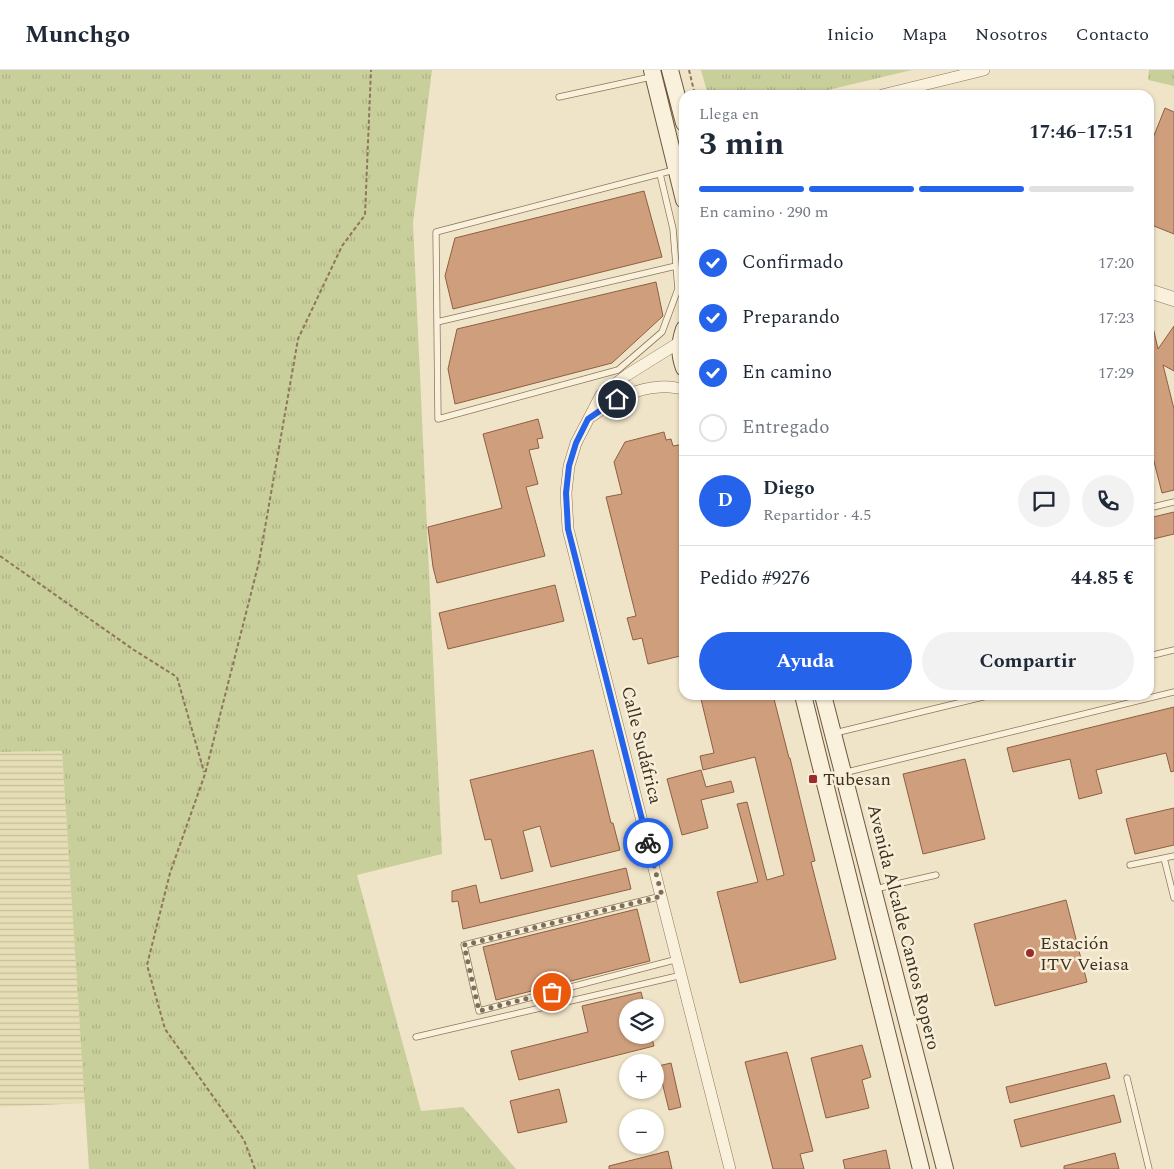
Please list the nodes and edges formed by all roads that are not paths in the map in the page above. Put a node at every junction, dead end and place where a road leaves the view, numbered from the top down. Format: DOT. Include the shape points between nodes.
graph roads {
  1 [pos="670,70"];
  2 [pos="984,70"];
  3 [pos="653,73"];
  4 [pos="902,90"];
  5 [pos="559,97"];
  6 [pos="679,104"];
  7 [pos="676,169"];
  8 [pos="660,174"];
  9 [pos="679,181"];
  10 [pos="676,266"];
  11 [pos="1154,293"];
  12 [pos="1174,299"];
  13 [pos="437,322"];
  14 [pos="679,338"];
  15 [pos="679,389"];
  16 [pos="588,419"];
  17 [pos="1174,502"];
  18 [pos="1154,507"];
  19 [pos="1174,650"];
  20 [pos="1154,655"];
  21 [pos="1174,692"];
  22 [pos="1154,697"];
  23 [pos="804,700"];
  24 [pos="825,700"];
  25 [pos="971,700"];
  26 [pos="1141,700"];
  27 [pos="833,734"];
  28 [pos="843,773"];
  29 [pos="1174,856"];
  30 [pos="1164,858"];
  31 [pos="1130,865"];
  32 [pos="936,875"];
  33 [pos="873,889"];
  34 [pos="662,896"];
  35 [pos="1174,898"];
  36 [pos="678,959"];
  37 [pos="682,975"];
  38 [pos="416,1037"];
  39 [pos="1127,1078"];
  40 [pos="730,1169"];
  41 [pos="921,1169"];
  42 [pos="945,1169"];
  43 [pos="1149,1169"];
  1 -- 6 [label="main road"];
  2 -- 4 [label="street"];
  3 -- 5 [label="lane"];
  3 -- 7 [label="main road"];
  7 -- 8 [label="lane"];
  7 -- 9 [label="main road"];
  8 -- 10 [label="lane" via="673,229"];
  8 -- 13 [label="lane" via="436,232"];
  10 -- 13 [label="lane"];
  10 -- 13 [label="lane" via="678,289 662,332 618,370 438,419"];
  11 -- 12 [label="street"];
  14 -- 16 [label="street, Calle Sudáfrica" via="601,396"];
  15 -- 16 [label="street, Calle Sudáfrica" via="660,387 638,391 617,399"];
  16 -- 34 [label="street, Calle Sudáfrica" via="569,466 566,493 568,529"];
  17 -- 18 [label="lane"];
  19 -- 20 [label="lane"];
  21 -- 22 [label="lane"];
  23 -- 41 [label="main road"];
  24 -- 27 [label="main road, Avenida Alcalde Cantos Ropero"];
  25 -- 27 [label="lane"];
  26 -- 28 [label="lane"];
  27 -- 28 [label="main road, Avenida Alcalde Cantos Ropero"];
  28 -- 33 [label="main road, Avenida Alcalde Cantos Ropero"];
  29 -- 30 [label="lane"];
  30 -- 31 [label="lane"];
  30 -- 35 [label="lane"];
  32 -- 33 [label="lane"];
  33 -- 42 [label="main road, Avenida Alcalde Cantos Ropero"];
  34 -- 36 [label="street, Calle Sudáfrica"];
  34 -- 36 [label="lane" via="464,945 479,1011"];
  36 -- 37 [label="street, Calle Sudáfrica"];
  37 -- 38 [label="lane"];
  37 -- 40 [label="street, Calle Sudáfrica"];
  39 -- 43 [label="lane"];
}
